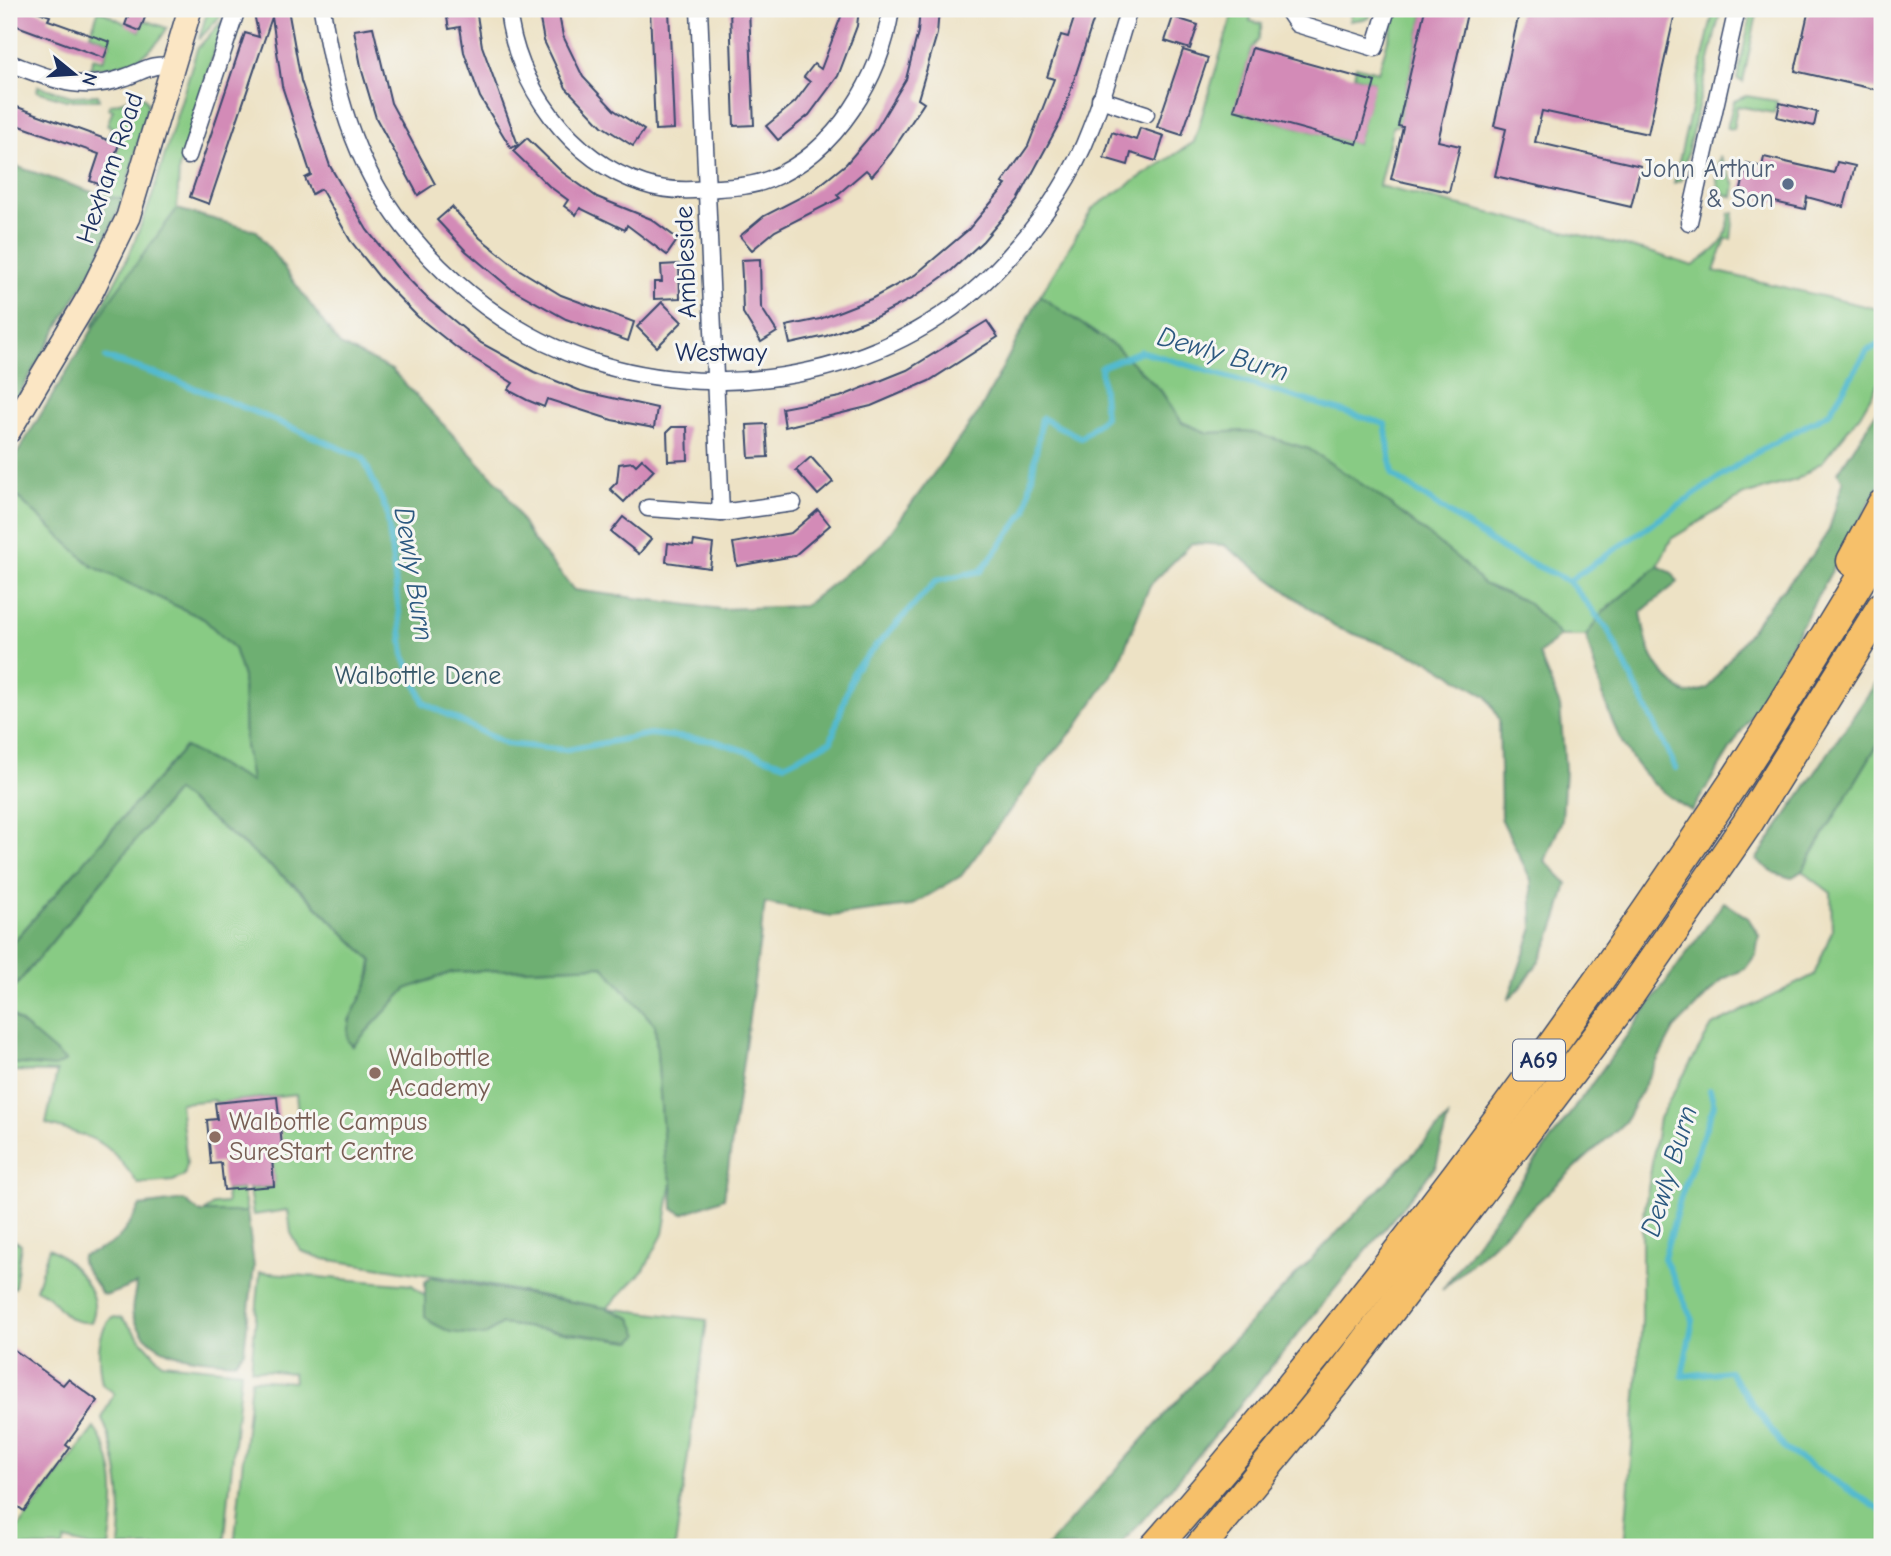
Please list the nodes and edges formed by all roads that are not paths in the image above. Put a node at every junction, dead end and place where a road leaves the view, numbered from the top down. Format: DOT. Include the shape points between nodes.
graph roads {
  1 [pos="190,9"];
  2 [pos="237,9"];
  3 [pos="322,9"];
  4 [pos="508,9"];
  5 [pos="699,9"];
  6 [pos="891,9"];
  7 [pos="1129,9"];
  8 [pos="1287,9"];
  9 [pos="1387,9"];
  10 [pos="1737,9"];
  11 [pos="9,63"];
  12 [pos="174,66"];
  13 [pos="1100,99"];
  14 [pos="1146,114"];
  15 [pos="188,156"];
  16 [pos="707,190"];
  17 [pos="1689,222"];
  18 [pos="715,380"];
  19 [pos="9,431"];
  20 [pos="793,503"];
  21 [pos="1882,505"];
  22 [pos="648,508"];
  23 [pos="721,513"];
  24 [pos="1882,544"];
  25 [pos="1882,607"];
  26 [pos="1882,647"];
  27 [pos="1733,783"];
  28 [pos="1747,824"];
  29 [pos="1156,1547"];
  30 [pos="1200,1547"];
  1 -- 12 [label="main road, Hexham Road"];
  2 -- 15 [label="street"];
  3 -- 18 [label="street, Westway" via="333,80 359,152 402,225 441,268 493,312 556,348 628,372"];
  4 -- 16 [label="street" via="524,71 549,114 572,138 616,171 643,184"];
  5 -- 16 [label="street, Ambleside"];
  6 -- 16 [label="street" via="872,73 834,131 794,166 770,179"];
  7 -- 13 [label="street, Westway"];
  8 -- 9 [label="street" via="1297,24 1375,48"];
  10 -- 17 [label="street"];
  11 -- 12 [label="street" via="82,86 124,78 155,63"];
  12 -- 19 [label="main road, Hexham Road" via="128,217 91,293"];
  13 -- 14 [label="street"];
  13 -- 18 [label="street, Westway" via="1079,153 1030,233 1004,263 946,312 850,360 775,378"];
  16 -- 18 [label="street, Ambleside"];
  18 -- 23 [label="street, Ambleside"];
  20 -- 23 [label="street"];
  21 -- 27 [label="highway, A69"];
  22 -- 23 [label="street"];
  24 -- 27 [label="highway, A69"];
  25 -- 28 [label="highway, A69"];
  26 -- 28 [label="highway, A69"];
  27 -- 29 [label="highway, A69" via="1456,1175"];
  28 -- 30 [label="highway, A69" via="1628,998 1480,1195"];
}
